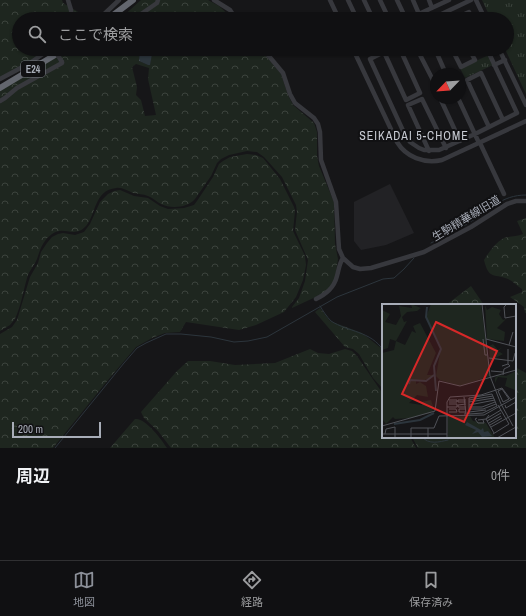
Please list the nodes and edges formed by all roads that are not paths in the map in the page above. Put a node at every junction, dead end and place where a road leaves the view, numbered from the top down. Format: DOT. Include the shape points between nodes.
graph roads {
  1 [pos="68,0"];
  2 [pos="119,0"];
  3 [pos="133,0"];
  4 [pos="158,0"];
  5 [pos="214,0"];
  6 [pos="330,0"];
  7 [pos="348,0"];
  8 [pos="364,0"];
  9 [pos="380,0"];
  10 [pos="397,0"];
  11 [pos="413,0"];
  12 [pos="429,0"];
  13 [pos="447,0"];
  14 [pos="472,0"];
  15 [pos="476,0"];
  16 [pos="432,8"];
  17 [pos="71,12"];
  18 [pos="106,12"];
  19 [pos="117,12"];
  20 [pos="144,12"];
  21 [pos="231,12"];
  22 [pos="336,12"];
  23 [pos="354,12"];
  24 [pos="370,12"];
  25 [pos="386,12"];
  26 [pos="403,12"];
  27 [pos="418,12"];
  28 [pos="423,12"];
  29 [pos="446,12"];
  30 [pos="482,12"];
  31 [pos="40,56"];
  32 [pos="48,56"];
  33 [pos="53,56"];
  34 [pos="58,56"];
  35 [pos="270,56"];
  36 [pos="357,56"];
  37 [pos="376,56"];
  38 [pos="386,56"];
  39 [pos="403,56"];
  40 [pos="421,56"];
  41 [pos="438,56"];
  42 [pos="456,56"];
  43 [pos="473,56"];
  44 [pos="490,56"];
  45 [pos="503,56"];
  46 [pos="505,60"];
  47 [pos="494,65"];
  48 [pos="443,68"];
  49 [pos="430,74"];
  50 [pos="0,79"];
  51 [pos="0,87"];
  52 [pos="0,101"];
  53 [pos="443,104"];
  54 [pos="461,104"];
  55 [pos="526,105"];
  56 [pos="392,107"];
  57 [pos="382,111"];
  58 [pos="503,120"];
  59 [pos="526,121"];
  60 [pos="489,127"];
  61 [pos="474,134"];
  62 [pos="460,141"];
  63 [pos="479,143"];
  64 [pos="446,148"];
  65 [pos="429,151"];
  66 [pos="504,194"];
  67 [pos="526,201"];
  68 [pos="343,258"];
  69 [pos="316,299"];
  1 -- 17 [label="street"];
  2 -- 18 [label="street"];
  3 -- 19 [label="highway"];
  4 -- 20 [label="street"];
  5 -- 21 [label="street"];
  6 -- 22 [label="street"];
  7 -- 23 [label="street"];
  8 -- 24 [label="street"];
  9 -- 25 [label="street"];
  10 -- 26 [label="street"];
  11 -- 27 [label="street"];
  12 -- 16 [label="street"];
  13 -- 16 [label="street"];
  14 -- 29 [label="street"];
  15 -- 30 [label="street"];
  16 -- 28 [label="street"];
  31 -- 50 [label="street"];
  32 -- 51 [label="highway, E24"];
  33 -- 51 [label="highway, E24"];
  34 -- 52 [label="street, bridge" via="62,63 17,88"];
  35 -- 68 [label="street" via="283,73 295,103 318,124 320,160 335,198 338,244"];
  36 -- 57 [label="street"];
  37 -- 56 [label="street" via="370,59"];
  38 -- 39 [label="street" via="406,100 420,93"];
  40 -- 49 [label="street"];
  41 -- 48 [label="street"];
  42 -- 43 [label="street" via="461,67 475,60"];
  44 -- 47 [label="street"];
  45 -- 46 [label="street"];
  46 -- 47 [label="street"];
  46 -- 55 [label="street"];
  47 -- 58 [label="street" via="517,113"];
  53 -- 62 [label="street"];
  54 -- 61 [label="street"];
  56 -- 57 [label="street"];
  56 -- 65 [label="street" via="410,142"];
  57 -- 63 [label="street" via="399,145 419,160 442,160"];
  58 -- 60 [label="street"];
  58 -- 60 [label="street" via="481,73 467,80"];
  59 -- 63 [label="street"];
  60 -- 61 [label="street"];
  61 -- 62 [label="street"];
  61 -- 63 [label="street"];
  62 -- 64 [label="street"];
  63 -- 66 [label="street"];
  64 -- 65 [label="street"];
  64 -- 65 [label="street" via="422,99 408,105"];
  67 -- 68 [label="street, 生駒精華線旧道" via="507,204 431,249 375,267 356,268"];
  68 -- 69 [label="street" via="339,263 332,288"];
}
